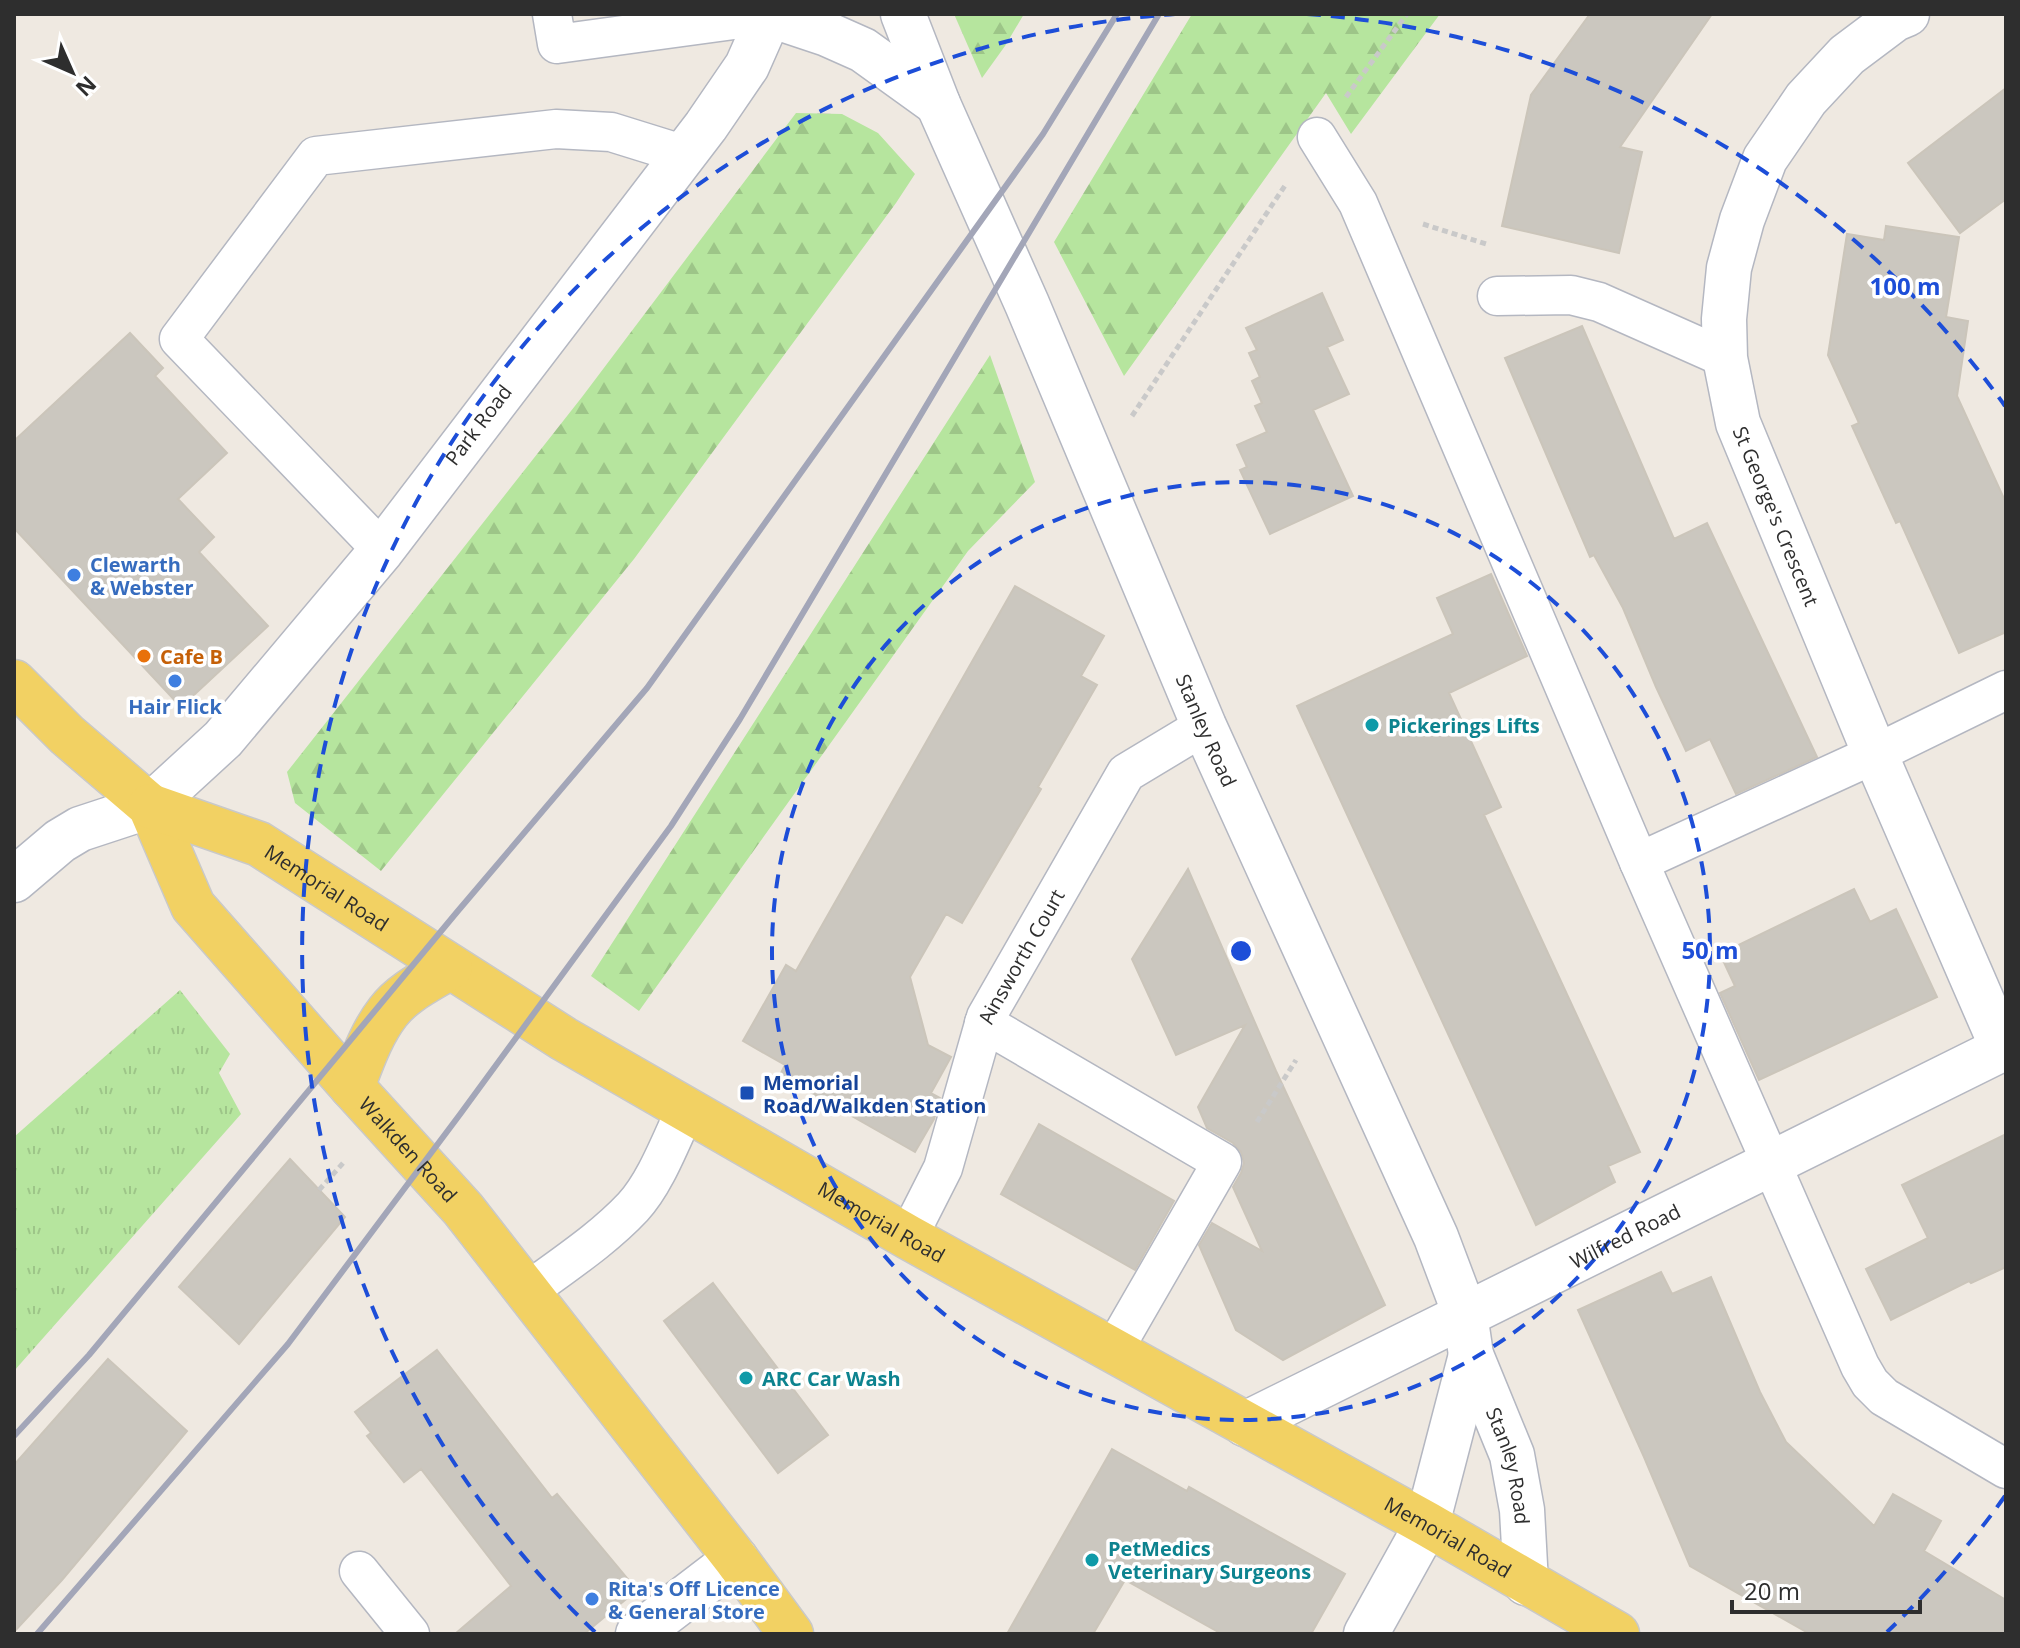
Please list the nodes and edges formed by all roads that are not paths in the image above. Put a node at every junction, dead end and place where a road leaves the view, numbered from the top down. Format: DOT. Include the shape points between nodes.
graph roads {
  1 [pos="552,14"];
  2 [pos="770,14"];
  3 [pos="903,14"];
  4 [pos="1907,14"];
  5 [pos="938,104"];
  6 [pos="1317,137"];
  7 [pos="685,155"];
  8 [pos="1497,296"];
  9 [pos="1725,358"];
  10 [pos="382,550"];
  11 [pos="14,682"];
  12 [pos="2006,690"];
  13 [pos="1204,726"];
  14 [pos="1875,754"];
  15 [pos="150,806"];
  16 [pos="1639,862"];
  17 [pos="14,880"];
  18 [pos="450,967"];
  19 [pos="984,1023"];
  20 [pos="2004,1048"];
  21 [pos="352,1087"];
  22 [pos="686,1109"];
  23 [pos="1772,1163"];
  24 [pos="908,1237"];
  25 [pos="527,1292"];
  26 [pos="1468,1335"];
  27 [pos="1113,1351"];
  28 [pos="1245,1424"];
  29 [pos="1999,1454"];
  30 [pos="1427,1524"];
  31 [pos="736,1559"];
  32 [pos="359,1571"];
  33 [pos="1526,1583"];
  34 [pos="410,1634"];
  35 [pos="638,1634"];
  36 [pos="791,1634"];
  37 [pos="1366,1634"];
  38 [pos="1617,1634"];
  1 -- 2 [label="lane" via="557,44"];
  2 -- 5 [label="street" via="863,50"];
  2 -- 7 [label="street, Park Road" via="747,66"];
  3 -- 5 [label="street, Stanley Road"];
  4 -- 9 [label="street, St George's Crescent" via="1847,55 1806,99 1765,159 1729,268"];
  5 -- 13 [label="street, Stanley Road"];
  6 -- 16 [label="lane" via="1358,203"];
  7 -- 10 [label="street, Park Road"];
  7 -- 10 [label="lane" via="611,132 556,129 316,156 179,339"];
  8 -- 9 [label="lane" via="1571,295 1599,302"];
  9 -- 14 [label="street, St George's Crescent" via="1738,423"];
  10 -- 15 [label="street, Park Road" via="223,739"];
  11 -- 15 [label="main road, Walkden Road"];
  12 -- 14 [label="lane"];
  13 -- 19 [label="lane, Ainsworth Court" via="1126,773"];
  13 -- 26 [label="street, Stanley Road" via="1436,1237"];
  14 -- 16 [label="lane"];
  14 -- 20 [label="street, St George's Crescent"];
  15 -- 17 [label="street" via="80,829"];
  15 -- 18 [label="main road, Memorial Road" via="259,844"];
  15 -- 21 [label="main road, Walkden Road" via="193,906"];
  16 -- 23 [label="lane"];
  18 -- 21 [label="main road" via="390,1010"];
  18 -- 22 [label="main road, Memorial Road"];
  19 -- 24 [label="lane, Ainsworth Court" via="943,1168"];
  19 -- 27 [label="lane" via="1222,1162"];
  20 -- 23 [label="street, Wilfred Road"];
  21 -- 25 [label="main road, Walkden Road" via="463,1209"];
  22 -- 24 [label="main road, Memorial Road"];
  22 -- 25 [label="lane" via="634,1206"];
  23 -- 26 [label="street, Wilfred Road"];
  23 -- 29 [label="lane" via="1870,1383 1884,1397"];
  24 -- 27 [label="main road, Memorial Road"];
  25 -- 31 [label="main road, Walkden Road"];
  26 -- 28 [label="street, Wilfred Road"];
  26 -- 30 [label="street, Stanley Road"];
  26 -- 33 [label="street, Stanley Road" via="1512,1455"];
  27 -- 28 [label="main road, Memorial Road"];
  28 -- 30 [label="main road, Memorial Road"];
  30 -- 33 [label="main road, Memorial Road"];
  30 -- 37 [label="street, Stanley Road"];
  31 -- 35 [label="street"];
  31 -- 36 [label="main road, Walkden Road"];
  32 -- 34 [label="lane"];
  33 -- 38 [label="main road, Memorial Road"];
}
